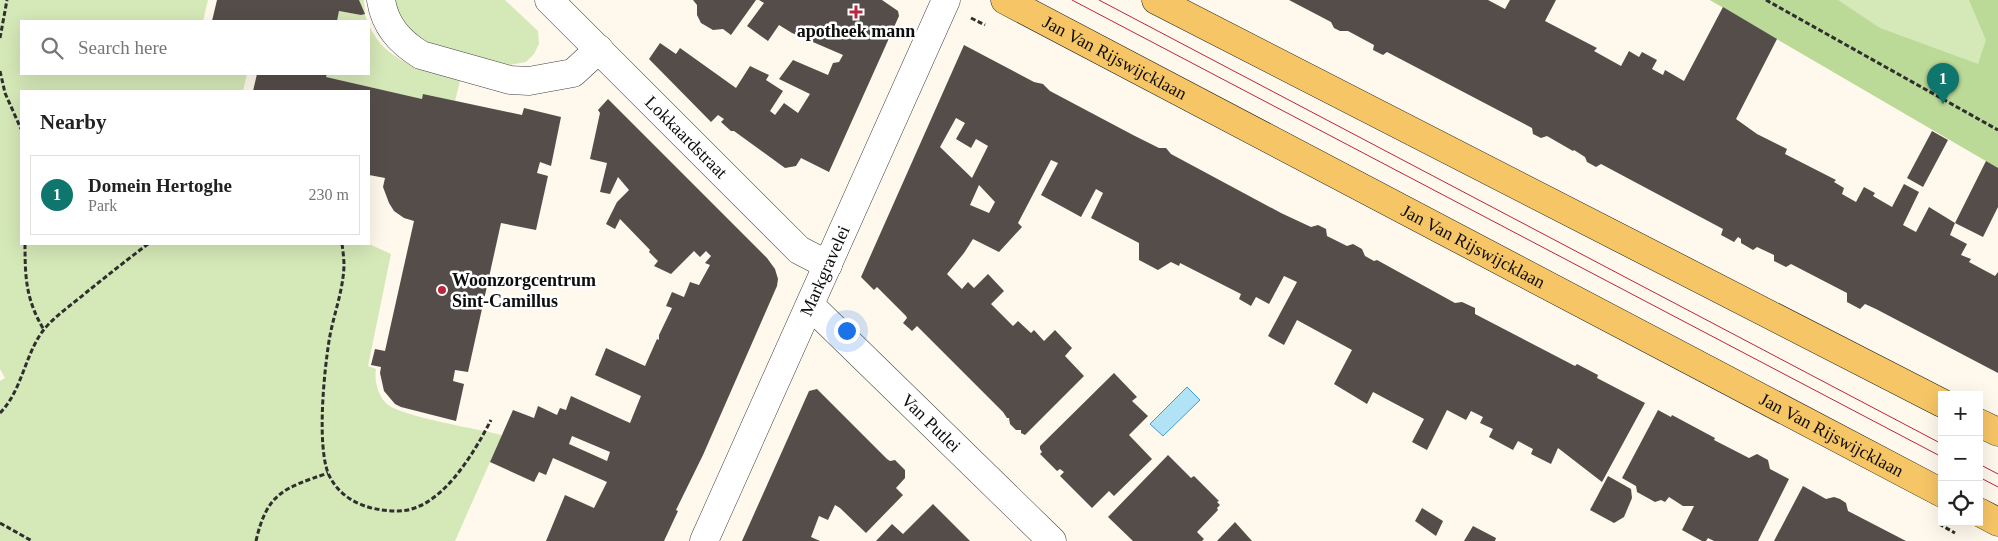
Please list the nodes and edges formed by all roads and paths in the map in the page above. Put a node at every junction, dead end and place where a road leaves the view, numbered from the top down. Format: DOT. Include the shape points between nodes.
graph roads {
  1 [pos="7,0"];
  2 [pos="381,0"];
  3 [pos="549,0"];
  4 [pos="946,0"];
  5 [pos="1005,0"];
  6 [pos="1156,0"];
  7 [pos="1766,0"];
  8 [pos="0,38"];
  9 [pos="599,49"];
  10 [pos="0,72"];
  11 [pos="20,127"];
  12 [pos="1998,130"];
  13 [pos="26,245"];
  14 [pos="147,245"];
  15 [pos="342,245"];
  16 [pos="828,265"];
  17 [pos="810,305"];
  18 [pos="44,330"];
  19 [pos="1938,401"];
  20 [pos="0,413"];
  21 [pos="491,420"];
  22 [pos="1983,424"];
  23 [pos="1998,432"];
  24 [pos="328,473"];
  25 [pos="1938,491"];
  26 [pos="1983,514"];
  27 [pos="1998,522"];
  28 [pos="0,524"];
  29 [pos="32,541"];
  30 [pos="256,541"];
  31 [pos="704,541"];
  32 [pos="1052,541"];
  1 -- 8 [label="path"];
  2 -- 9 [label="street" via="390,27 410,48 422,55 510,80 547,79 573,73"];
  3 -- 9 [label="street, Lokkaardstraat"];
  4 -- 16 [label="street, Markgravelei"];
  5 -- 25 [label="main road, Jan Van Rijswijcklaan"];
  6 -- 19 [label="main road"];
  7 -- 12 [label="path"];
  9 -- 16 [label="street, Lokkaardstraat" via="799,250"];
  10 -- 11 [label="path" via="5,93"];
  13 -- 18 [label="path" via="28,294"];
  14 -- 18 [label="path"];
  15 -- 24 [label="path" via="344,266 324,381 323,429"];
  16 -- 17 [label="street, Markgravelei"];
  17 -- 31 [label="street, Markgravelei"];
  17 -- 32 [label="street, Van Putlei"];
  18 -- 20 [label="path" via="17,389"];
  21 -- 24 [label="path" via="461,470 442,491 422,504 402,511 381,511 360,505 340,491"];
  22 -- 23 [label="main road"];
  24 -- 30 [label="path" via="294,484 278,494 260,522"];
  26 -- 27 [label="main road"];
  28 -- 29 [label="path"];
}
